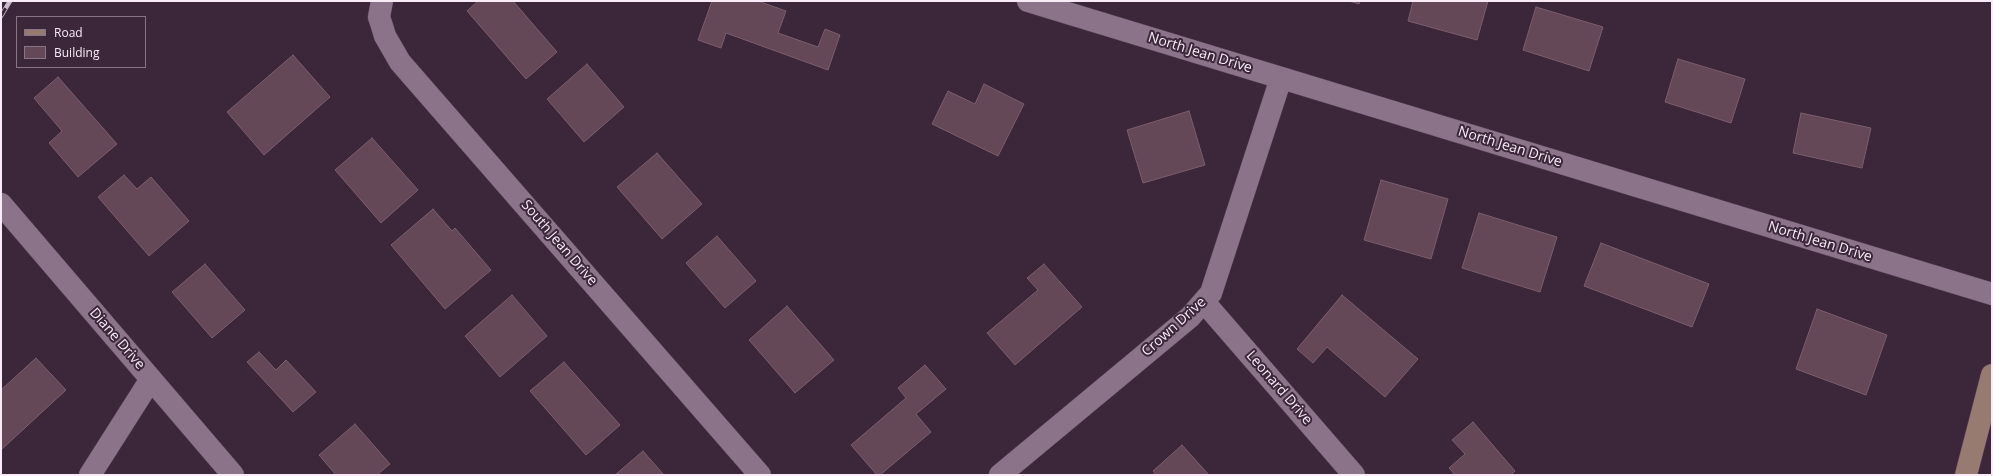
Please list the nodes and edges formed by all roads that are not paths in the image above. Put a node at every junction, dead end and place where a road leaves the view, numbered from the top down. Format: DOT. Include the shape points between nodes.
graph roads {
  1 [pos="382,1"];
  2 [pos="1028,1"];
  3 [pos="1281,78"];
  4 [pos="1,204"];
  5 [pos="1992,294"];
  6 [pos="1204,302"];
  7 [pos="1992,374"];
  8 [pos="151,379"];
  9 [pos="90,475"];
  10 [pos="233,475"];
  11 [pos="760,475"];
  12 [pos="1000,475"];
  13 [pos="1354,475"];
  14 [pos="1966,475"];
  1 -- 11 [label="street, South Jean Drive" via="379,17 385,36 400,62"];
  2 -- 3 [label="street, North Jean Drive"];
  3 -- 5 [label="street, North Jean Drive"];
  3 -- 6 [label="street, Crown Drive" via="1214,284"];
  4 -- 8 [label="street, Diane Drive"];
  6 -- 12 [label="street, Crown Drive"];
  6 -- 13 [label="street, Leonard Drive"];
  7 -- 14 [label="main road"];
  8 -- 9 [label="street"];
  8 -- 10 [label="street, Diane Drive"];
}
